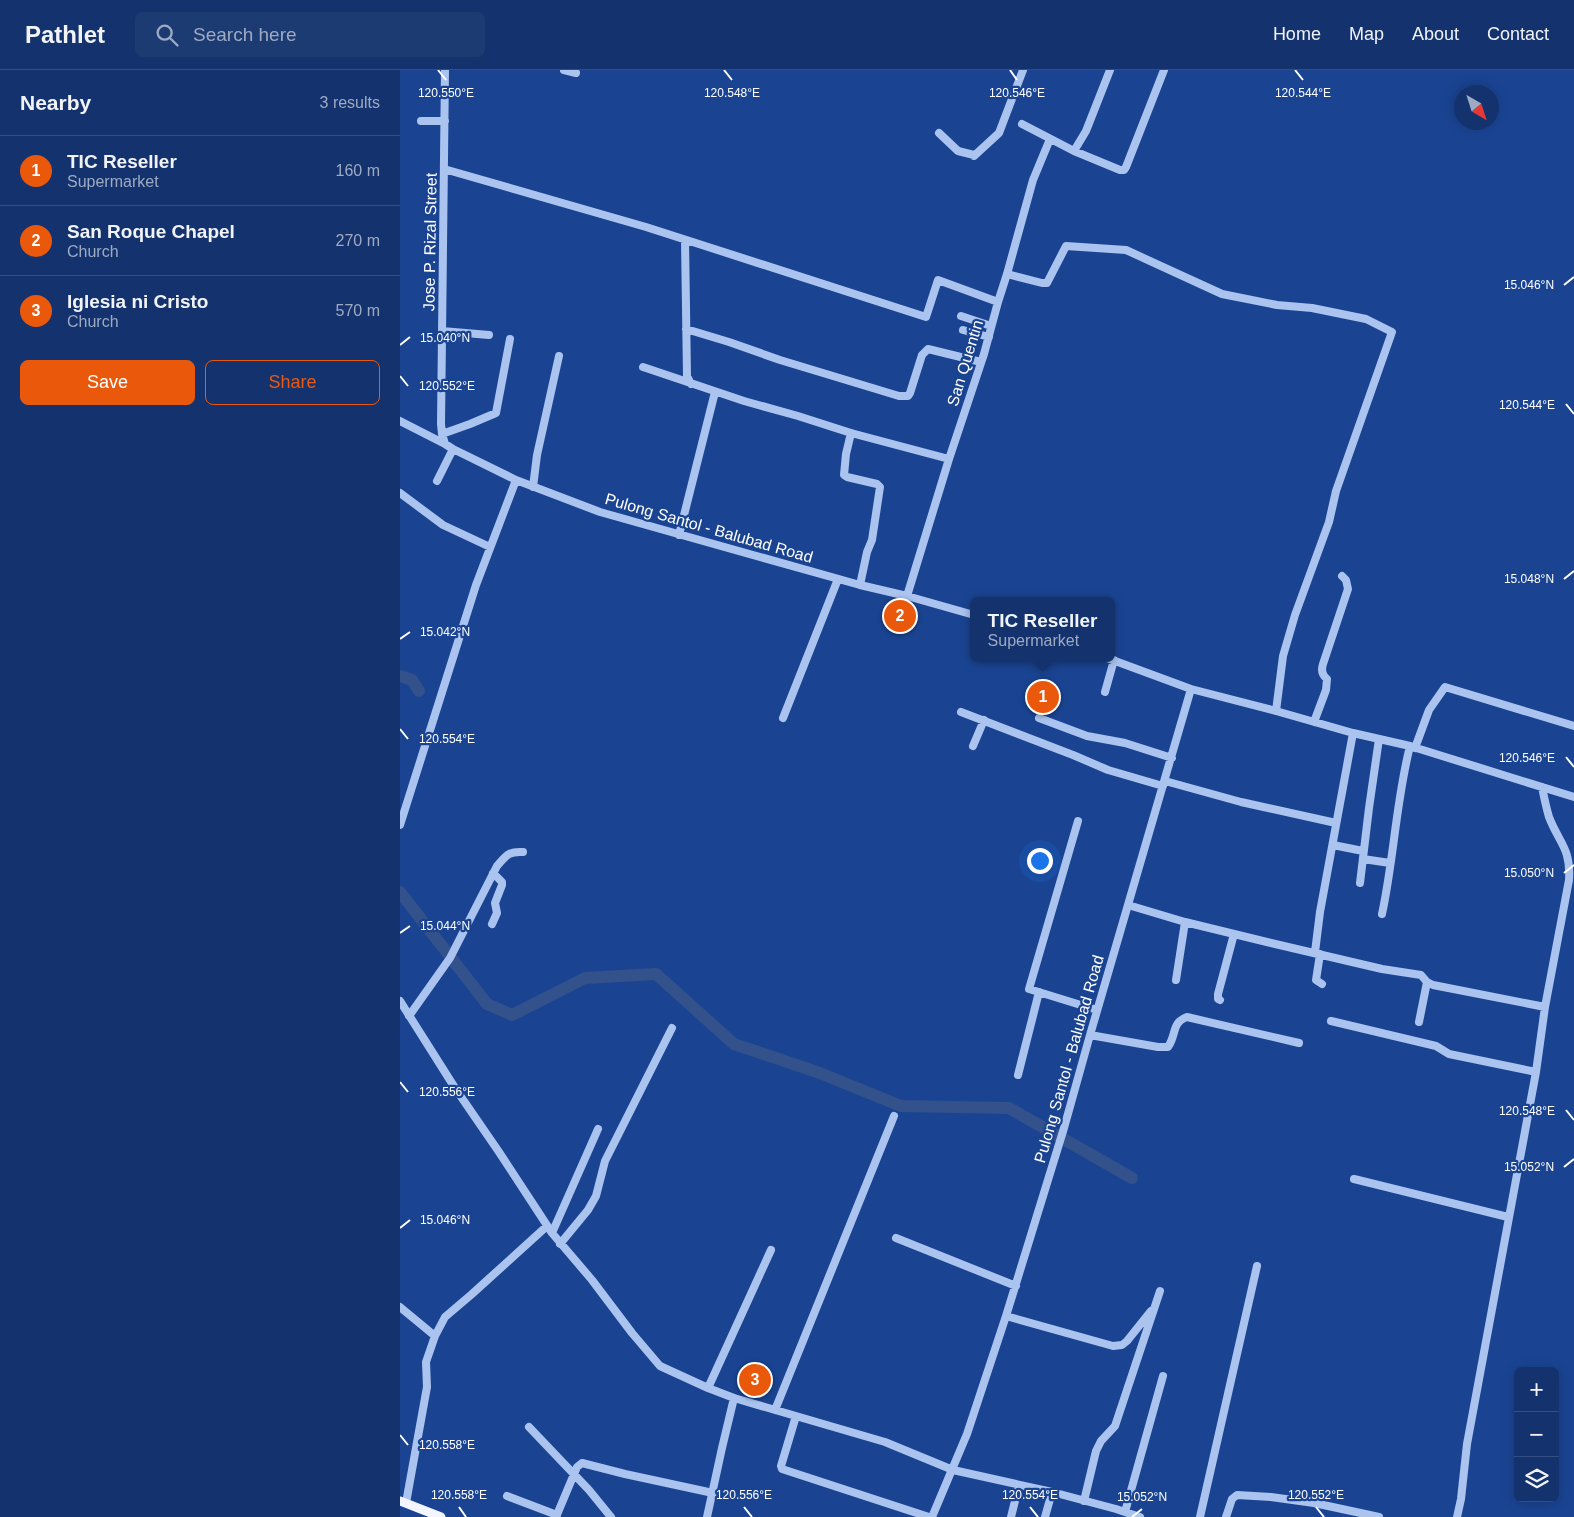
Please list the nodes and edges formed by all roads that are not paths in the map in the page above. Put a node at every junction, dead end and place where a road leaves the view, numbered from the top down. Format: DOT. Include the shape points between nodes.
graph roads {
  1 [pos="446,70"];
  2 [pos="564,70"];
  3 [pos="1023,70"];
  4 [pos="1110,70"];
  5 [pos="1164,70"];
  6 [pos="576,73"];
  7 [pos="420,121"];
  8 [pos="445,121"];
  9 [pos="1022,124"];
  10 [pos="939,134"];
  11 [pos="1050,139"];
  12 [pos="1074,151"];
  13 [pos="444,169"];
  14 [pos="685,240"];
  15 [pos="1007,274"];
  16 [pos="998,302"];
  17 [pos="961,316"];
  18 [pos="991,326"];
  19 [pos="686,329"];
  20 [pos="962,330"];
  21 [pos="442,331"];
  22 [pos="489,335"];
  23 [pos="989,337"];
  24 [pos="510,339"];
  25 [pos="558,356"];
  26 [pos="982,362"];
  27 [pos="643,367"];
  28 [pos="691,384"];
  29 [pos="715,392"];
  30 [pos="400,421"];
  31 [pos="850,433"];
  32 [pos="442,434"];
  33 [pos="446,444"];
  34 [pos="453,449"];
  35 [pos="949,460"];
  36 [pos="516,480"];
  37 [pos="437,481"];
  38 [pos="534,488"];
  39 [pos="400,492"];
  40 [pos="679,535"];
  41 [pos="490,547"];
  42 [pos="1342,576"];
  43 [pos="838,579"];
  44 [pos="860,585"];
  45 [pos="907,596"];
  46 [pos="970,613"];
  47 [pos="1115,660"];
  48 [pos="1110,662"];
  49 [pos="1191,689"];
  50 [pos="1105,692"];
  51 [pos="1276,711"];
  52 [pos="961,712"];
  53 [pos="783,718"];
  54 [pos="1039,718"];
  55 [pos="984,720"];
  56 [pos="1314,722"];
  57 [pos="1574,726"];
  58 [pos="1353,733"];
  59 [pos="1379,739"];
  60 [pos="973,746"];
  61 [pos="1412,747"];
  62 [pos="1172,758"];
  63 [pos="1164,784"];
  64 [pos="1542,787"];
  65 [pos="1574,796"];
  66 [pos="1078,820"];
  67 [pos="1336,822"];
  68 [pos="400,826"];
  69 [pos="1333,844"];
  70 [pos="523,852"];
  71 [pos="1363,855"];
  72 [pos="1390,863"];
  73 [pos="493,873"];
  74 [pos="1360,883"];
  75 [pos="1128,905"];
  76 [pos="1382,914"];
  77 [pos="1185,922"];
  78 [pos="492,924"];
  79 [pos="1234,934"];
  80 [pos="1318,953"];
  81 [pos="1176,980"];
  82 [pos="1427,982"];
  83 [pos="1322,984"];
  84 [pos="1039,992"];
  85 [pos="1220,1000"];
  86 [pos="400,1001"];
  87 [pos="1545,1007"];
  88 [pos="1097,1010"];
  89 [pos="409,1016"];
  90 [pos="1331,1021"];
  91 [pos="1419,1022"];
  92 [pos="672,1028"];
  93 [pos="1090,1035"];
  94 [pos="1299,1044"];
  95 [pos="1536,1072"];
  96 [pos="1018,1075"];
  97 [pos="894,1116"];
  98 [pos="598,1129"];
  99 [pos="1354,1179"];
  100 [pos="1508,1217"];
  101 [pos="550,1230"];
  102 [pos="896,1238"];
  103 [pos="560,1244"];
  104 [pos="771,1250"];
  105 [pos="1257,1266"];
  106 [pos="1016,1286"];
  107 [pos="1160,1290"];
  108 [pos="1155,1305"];
  109 [pos="400,1307"];
  110 [pos="1006,1316"];
  111 [pos="435,1336"];
  112 [pos="1163,1376"];
  113 [pos="708,1388"];
  114 [pos="734,1398"];
  115 [pos="776,1410"];
  116 [pos="796,1416"];
  117 [pos="529,1427"];
  118 [pos="953,1470"];
  119 [pos="574,1476"];
  120 [pos="1019,1485"];
  121 [pos="1052,1492"];
  122 [pos="713,1493"];
  123 [pos="507,1496"];
  124 [pos="1084,1501"];
  125 [pos="403,1502"];
  126 [pos="1125,1512"];
  127 [pos="556,1516"];
  128 [pos="441,1517"];
  129 [pos="611,1517"];
  130 [pos="707,1517"];
  131 [pos="931,1517"];
  132 [pos="1011,1517"];
  133 [pos="1045,1517"];
  134 [pos="1140,1517"];
  135 [pos="1200,1517"];
  136 [pos="1226,1517"];
  137 [pos="1380,1517"];
  138 [pos="1457,1517"];
  1 -- 8 [label="street, Jose P. Rizal Street"];
  2 -- 6 [label="street"];
  3 -- 10 [label="street" via="998,133 974,156 958,151"];
  4 -- 12 [label="street" via="1086,131"];
  5 -- 12 [label="street" via="1126,167 1120,170"];
  7 -- 8 [label="street"];
  8 -- 13 [label="street, Jose P. Rizal Street"];
  9 -- 11 [label="street"];
  11 -- 12 [label="street"];
  11 -- 15 [label="street, San Quentin" via="1033,180"];
  13 -- 14 [label="street"];
  13 -- 21 [label="street, Jose P. Rizal Street"];
  14 -- 16 [label="street" via="926,317 938,280"];
  14 -- 19 [label="street"];
  15 -- 16 [label="street, San Quentin"];
  15 -- 51 [label="street" via="1047,283 1066,246 1126,250 1222,294 1366,320 1392,332 1295,615 1283,656"];
  16 -- 18 [label="street, San Quentin"];
  17 -- 18 [label="street"];
  18 -- 23 [label="street, San Quentin"];
  19 -- 26 [label="street" via="899,396 910,393 922,355 928,349"];
  19 -- 28 [label="street" via="687,376"];
  20 -- 23 [label="street"];
  21 -- 22 [label="street"];
  21 -- 32 [label="street, Jose P. Rizal Street"];
  23 -- 26 [label="street, San Quentin"];
  24 -- 32 [label="street" via="496,413"];
  25 -- 38 [label="street" via="540,438"];
  26 -- 35 [label="street, San Quentin"];
  27 -- 28 [label="street"];
  28 -- 29 [label="street"];
  29 -- 31 [label="street"];
  29 -- 40 [label="street"];
  30 -- 33 [label="street, Pulong Santol - Balubad Road"];
  31 -- 35 [label="street"];
  31 -- 44 [label="street" via="844,474 880,487 872,540"];
  32 -- 33 [label="street, Jose P. Rizal Street"];
  33 -- 34 [label="street, Pulong Santol - Balubad Road"];
  34 -- 36 [label="street, Pulong Santol - Balubad Road"];
  34 -- 37 [label="street"];
  35 -- 45 [label="street, San Quentin"];
  36 -- 38 [label="street, Pulong Santol - Balubad Road"];
  36 -- 41 [label="street"];
  38 -- 40 [label="street, Pulong Santol - Balubad Road"];
  39 -- 41 [label="street" via="442,525"];
  40 -- 43 [label="street, Pulong Santol - Balubad Road"];
  41 -- 68 [label="street"];
  42 -- 56 [label="street" via="1348,589 1323,664 1326,690"];
  43 -- 44 [label="street, Pulong Santol - Balubad Road"];
  43 -- 53 [label="street"];
  44 -- 45 [label="street, Pulong Santol - Balubad Road"];
  45 -- 46 [label="street, Pulong Santol - Balubad Road"];
  47 -- 49 [label="street"];
  48 -- 50 [label="street"];
  49 -- 51 [label="street"];
  49 -- 62 [label="street, Pulong Santol - Balubad Road"];
  51 -- 56 [label="street"];
  52 -- 55 [label="street"];
  54 -- 62 [label="street" via="1086,736 1125,743"];
  55 -- 60 [label="street"];
  55 -- 63 [label="street" via="1108,770"];
  56 -- 58 [label="street"];
  57 -- 61 [label="street" via="1445,687 1429,710"];
  58 -- 59 [label="street"];
  58 -- 67 [label="street"];
  59 -- 61 [label="street"];
  59 -- 71 [label="street"];
  61 -- 64 [label="street"];
  61 -- 72 [label="street" via="1404,775"];
  62 -- 63 [label="street, Pulong Santol - Balubad Road"];
  63 -- 67 [label="street"];
  63 -- 75 [label="street, Pulong Santol - Balubad Road"];
  64 -- 65 [label="street"];
  64 -- 87 [label="street" via="1550,818 1566,849 1570,865"];
  66 -- 84 [label="street" via="1029,989"];
  67 -- 69 [label="street"];
  69 -- 71 [label="street"];
  69 -- 80 [label="street" via="1320,912"];
  70 -- 73 [label="street" via="508,854"];
  71 -- 72 [label="street"];
  71 -- 74 [label="street"];
  72 -- 76 [label="street"];
  73 -- 78 [label="street" via="502,885 495,902 497,913"];
  73 -- 89 [label="street" via="451,957"];
  75 -- 77 [label="street"];
  75 -- 88 [label="street, Pulong Santol - Balubad Road"];
  77 -- 79 [label="street"];
  77 -- 81 [label="street"];
  79 -- 80 [label="street"];
  79 -- 85 [label="street" via="1218,994"];
  80 -- 82 [label="street" via="1421,975"];
  80 -- 83 [label="street" via="1316,980"];
  82 -- 87 [label="street"];
  82 -- 91 [label="street"];
  84 -- 88 [label="street"];
  84 -- 96 [label="street"];
  86 -- 89 [label="street"];
  87 -- 95 [label="street"];
  88 -- 93 [label="street, Pulong Santol - Balubad Road"];
  89 -- 101 [label="street"];
  90 -- 95 [label="street" via="1436,1046 1449,1054"];
  92 -- 103 [label="street" via="605,1161 596,1196"];
  93 -- 94 [label="street" via="1168,1046 1173,1040 1176,1024 1187,1017"];
  93 -- 106 [label="street, Pulong Santol - Balubad Road"];
  95 -- 100 [label="street"];
  97 -- 115 [label="street"];
  98 -- 101 [label="street"];
  99 -- 100 [label="street"];
  100 -- 138 [label="street"];
  101 -- 103 [label="street"];
  101 -- 111 [label="street" via="445,1317"];
  102 -- 106 [label="street"];
  103 -- 113 [label="street" via="660,1366"];
  104 -- 113 [label="street"];
  105 -- 135 [label="street"];
  106 -- 110 [label="street, Pulong Santol - Balubad Road"];
  107 -- 108 [label="street"];
  108 -- 110 [label="street" via="1127,1341 1113,1346"];
  108 -- 124 [label="street" via="1115,1426 1101,1440 1096,1451"];
  109 -- 111 [label="street"];
  110 -- 118 [label="street, Pulong Santol - Balubad Road"];
  111 -- 125 [label="street" via="426,1362 426,1387"];
  112 -- 126 [label="street"];
  113 -- 114 [label="street"];
  114 -- 115 [label="street"];
  114 -- 122 [label="street"];
  115 -- 116 [label="street"];
  116 -- 118 [label="street" via="885,1442"];
  116 -- 131 [label="street" via="782,1469"];
  117 -- 119 [label="street"];
  118 -- 120 [label="street"];
  118 -- 131 [label="street, Pulong Santol - Balubad Road"];
  119 -- 122 [label="street" via="582,1463"];
  119 -- 127 [label="street"];
  119 -- 129 [label="street"];
  120 -- 121 [label="street"];
  120 -- 132 [label="street"];
  121 -- 124 [label="street"];
  121 -- 133 [label="street"];
  122 -- 130 [label="street"];
  123 -- 127 [label="street"];
  124 -- 126 [label="street"];
  125 -- 128 [label="main road"];
  126 -- 134 [label="street"];
  136 -- 137 [label="street" via="1232,1499 1237,1495 1314,1503"];
}
